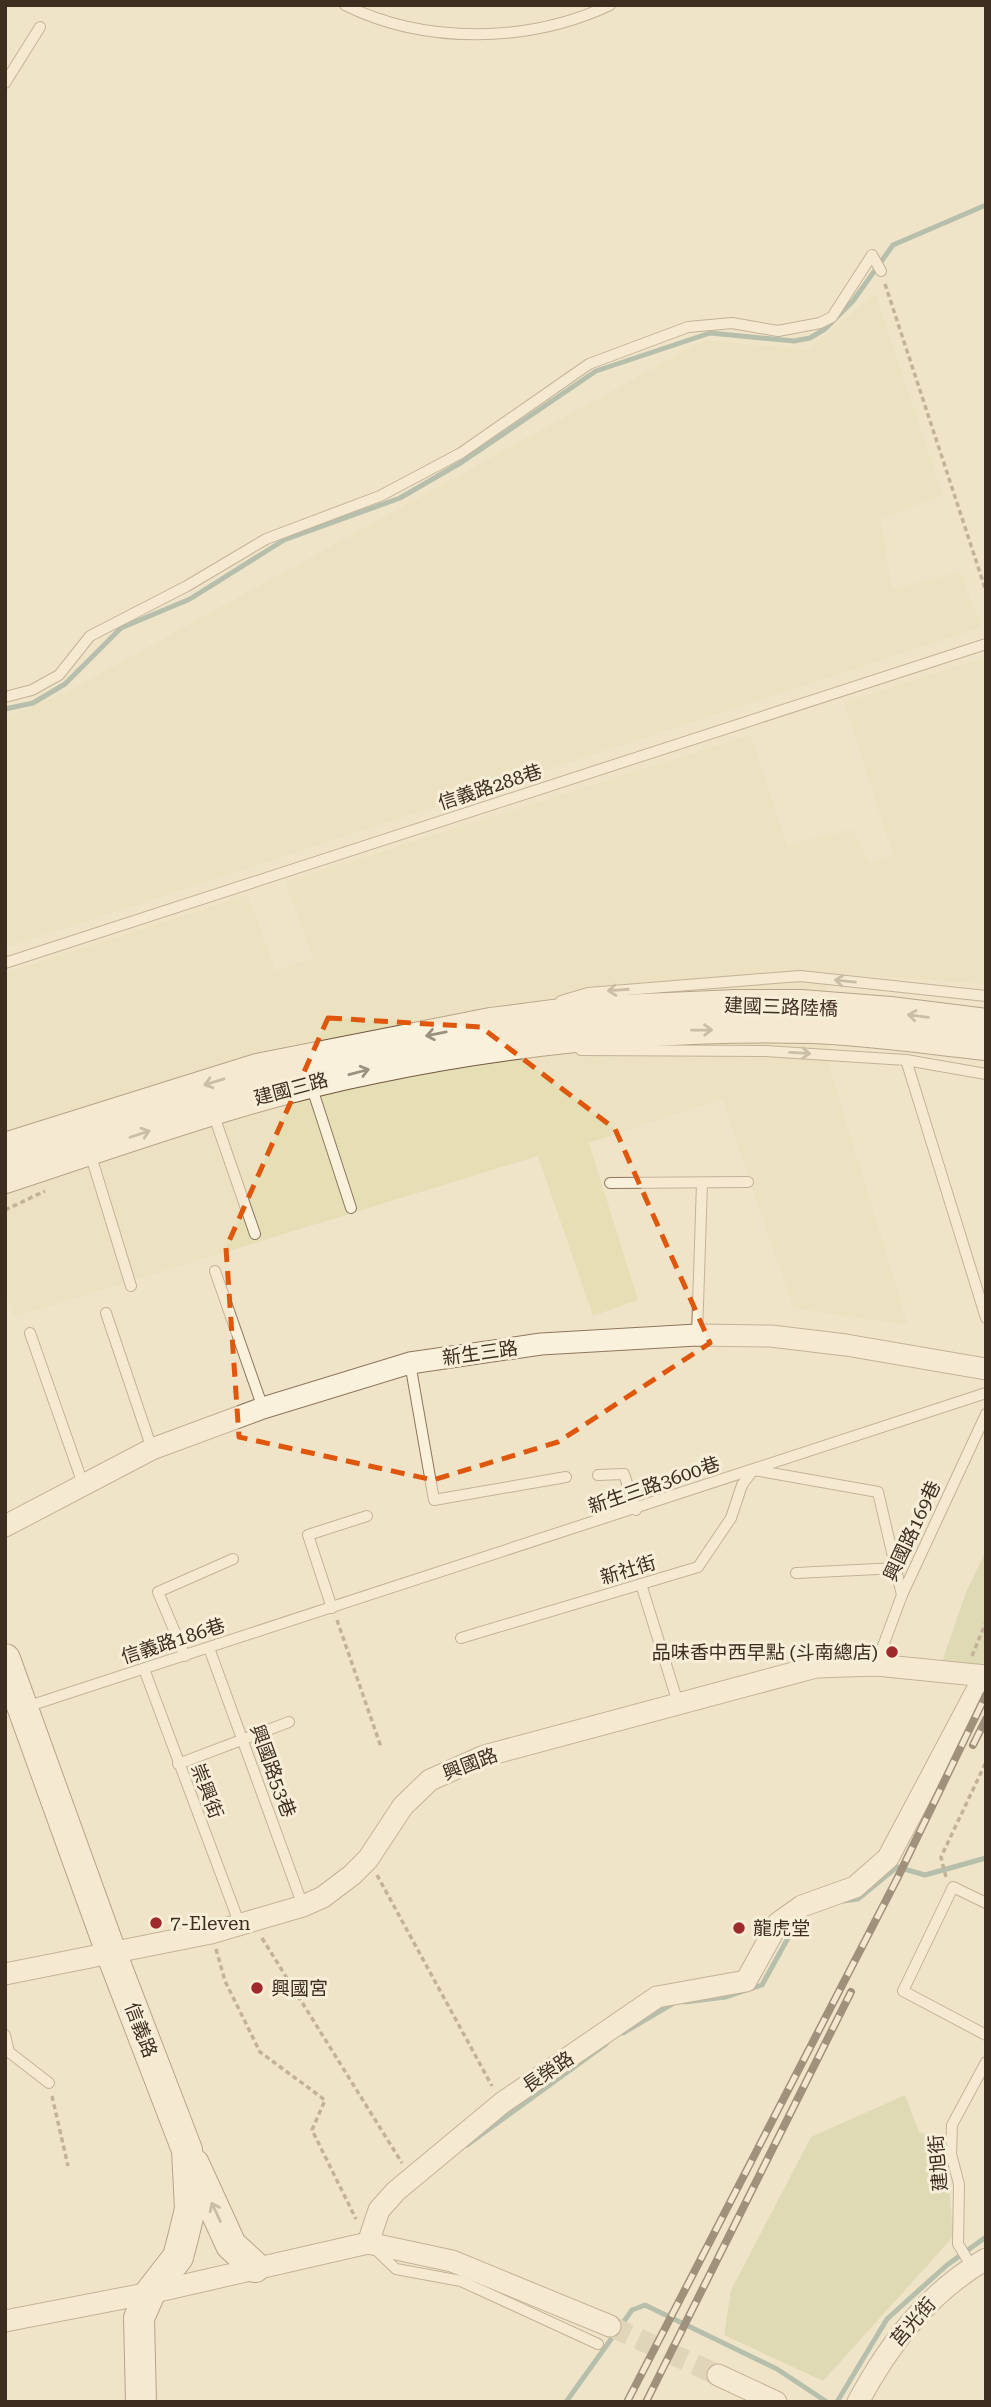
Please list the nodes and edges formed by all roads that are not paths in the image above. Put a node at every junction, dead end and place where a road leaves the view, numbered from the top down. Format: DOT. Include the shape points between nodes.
graph roads {
  1 [pos="345,5"];
  2 [pos="610,5"];
  3 [pos="40,27"];
  4 [pos="5,82"];
  5 [pos="881,271"];
  6 [pos="986,644"];
  7 [pos="5,697"];
  8 [pos="5,963"];
  9 [pos="986,996"];
  10 [pos="986,1024"];
  11 [pos="580,1025"];
  12 [pos="499,1034"];
  13 [pos="986,1045"];
  14 [pos="906,1060"];
  15 [pos="986,1074"];
  16 [pos="311,1084"];
  17 [pos="212,1110"];
  18 [pos="5,1147"];
  19 [pos="89,1150"];
  20 [pos="5,1178"];
  21 [pos="702,1182"];
  22 [pos="748,1182"];
  23 [pos="610,1183"];
  24 [pos="351,1208"];
  25 [pos="255,1234"];
  26 [pos="215,1271"];
  27 [pos="131,1286"];
  28 [pos="106,1313"];
  29 [pos="986,1318"];
  30 [pos="30,1333"];
  31 [pos="697,1335"];
  32 [pos="410,1363"];
  33 [pos="986,1369"];
  34 [pos="986,1393"];
  35 [pos="263,1408"];
  36 [pos="986,1414"];
  37 [pos="152,1449"];
  38 [pos="753,1470"];
  39 [pos="598,1475"];
  40 [pos="566,1478"];
  41 [pos="83,1484"];
  42 [pos="636,1510"];
  43 [pos="367,1516"];
  44 [pos="5,1526"];
  45 [pos="233,1559"];
  46 [pos="898,1568"];
  47 [pos="796,1573"];
  48 [pos="641,1584"];
  49 [pos="902,1595"];
  50 [pos="332,1608"];
  51 [pos="461,1638"];
  52 [pos="209,1648"];
  53 [pos="185,1656"];
  54 [pos="5,1659"];
  55 [pos="876,1665"];
  56 [pos="144,1669"];
  57 [pos="978,1676"];
  58 [pos="678,1703"];
  59 [pos="23,1708"];
  60 [pos="289,1722"];
  61 [pos="243,1740"];
  62 [pos="178,1764"];
  63 [pos="986,1903"];
  64 [pos="303,1906"];
  65 [pos="246,1923"];
  66 [pos="112,1955"];
  67 [pos="5,1974"];
  68 [pos="5,2035"];
  69 [pos="986,2035"];
  70 [pos="986,2062"];
  71 [pos="50,2083"];
  72 [pos="187,2150"];
  73 [pos="368,2243"];
  74 [pos="979,2263"];
  75 [pos="255,2267"];
  76 [pos="150,2293"];
  77 [pos="5,2321"];
  78 [pos="610,2326"];
  79 [pos="598,2344"];
  80 [pos="718,2375"];
  81 [pos="141,2402"];
  82 [pos="776,2402"];
  83 [pos="858,2402"];
  1 -- 2 [label="lane" via="424,30 461,34 524,32"];
  3 -- 4 [label="lane"];
  5 -- 7 [label="lane" via="872,255 840,307 821,323 778,331 732,323 688,327 589,363 461,453 380,496 266,539 90,636 59,675 32,690"];
  6 -- 8 [label="lane, 信義路288巷"];
  9 -- 12 [label="lane, one-way" via="800,976 588,993"];
  10 -- 11 [label="street, 建國三路陸橋, one-way" via="801,1005 683,1005"];
  11 -- 12 [label="street, 建國三路"];
  11 -- 13 [label="street, 建國三路陸橋, one-way" via="678,1030 814,1028"];
  12 -- 14 [label="lane, one-way" via="609,1052 765,1051"];
  16 -- 12 [label="street, 建國三路, one-way"];
  12 -- 18 [label="street, 建國三路, one-way" via="257,1069"];
  14 -- 15 [label="lane"];
  14 -- 29 [label="lane"];
  16 -- 17 [label="street, 建國三路"];
  16 -- 24 [label="lane"];
  19 -- 17 [label="street, 建國三路, one-way"];
  17 -- 25 [label="lane"];
  19 -- 20 [label="street, 建國三路"];
  19 -- 27 [label="lane"];
  21 -- 22 [label="lane"];
  21 -- 23 [label="lane"];
  21 -- 31 [label="lane"];
  26 -- 35 [label="lane"];
  28 -- 37 [label="lane"];
  30 -- 41 [label="lane"];
  31 -- 32 [label="street, 新生三路" via="541,1344"];
  31 -- 33 [label="street, 新生三路" via="771,1336"];
  32 -- 35 [label="street, 新生三路"];
  32 -- 40 [label="lane" via="434,1500"];
  34 -- 38 [label="lane, 新生三路3600巷"];
  35 -- 37 [label="street, 新生三路"];
  36 -- 49 [label="lane, 興國路169巷"];
  37 -- 41 [label="street, 新生三路"];
  38 -- 42 [label="lane, 新生三路3600巷"];
  38 -- 46 [label="lane" via="878,1492"];
  38 -- 48 [label="lane, 新社街" via="742,1485 731,1518 698,1567"];
  39 -- 42 [label="lane" via="624,1474"];
  41 -- 44 [label="street, 新生三路"];
  42 -- 50 [label="lane, 新生三路3600巷"];
  43 -- 50 [label="lane" via="308,1535"];
  45 -- 53 [label="lane" via="158,1592"];
  46 -- 47 [label="lane"];
  46 -- 49 [label="lane"];
  48 -- 51 [label="lane, 新社街"];
  48 -- 58 [label="lane"];
  49 -- 55 [label="lane, 興國路169巷"];
  50 -- 52 [label="lane, 信義路186巷"];
  52 -- 53 [label="lane, 信義路186巷"];
  52 -- 61 [label="lane, 興國路53巷"];
  53 -- 56 [label="lane, 信義路186巷"];
  54 -- 59 [label="street, 信義路"];
  55 -- 57 [label="street, 興國路"];
  55 -- 58 [label="street, 興國路" via="816,1667"];
  56 -- 59 [label="lane, 信義路186巷"];
  56 -- 62 [label="lane, 崇興街"];
  57 -- 73 [label="street, 長榮路" via="880,1866 855,1887 802,1906 778,1923 746,1981 657,1997 502,2104 411,2176 379,2210"];
  58 -- 64 [label="street, 興國路" via="455,1767 430,1780 403,1806 368,1859 323,1897"];
  59 -- 66 [label="street, 信義路"];
  60 -- 61 [label="lane"];
  61 -- 62 [label="lane"];
  61 -- 64 [label="lane, 興國路53巷"];
  62 -- 65 [label="lane, 崇興街"];
  63 -- 69 [label="lane" via="953,1887 903,1991"];
  64 -- 65 [label="street, 興國路"];
  65 -- 66 [label="street, 興國路"];
  66 -- 67 [label="street, 興國路"];
  66 -- 72 [label="street, 信義路"];
  68 -- 71 [label="lane" via="9,2052"];
  70 -- 74 [label="lane, 建旭街" via="952,2125 951,2154 959,2184 958,2244"];
  75 -- 72 [label="street, one-way" via="231,2245"];
  72 -- 76 [label="street, 信義路" via="190,2209 184,2234 178,2257"];
  73 -- 75 [label="street"];
  73 -- 78 [label="street" via="452,2261"];
  73 -- 79 [label="lane" via="396,2269 461,2281"];
  74 -- 83 [label="street, 莒光街" via="933,2297 894,2341"];
  75 -- 76 [label="street"];
  76 -- 77 [label="street"];
  76 -- 81 [label="street, 信義路" via="139,2318"];
  80 -- 82 [label="street"];
}
